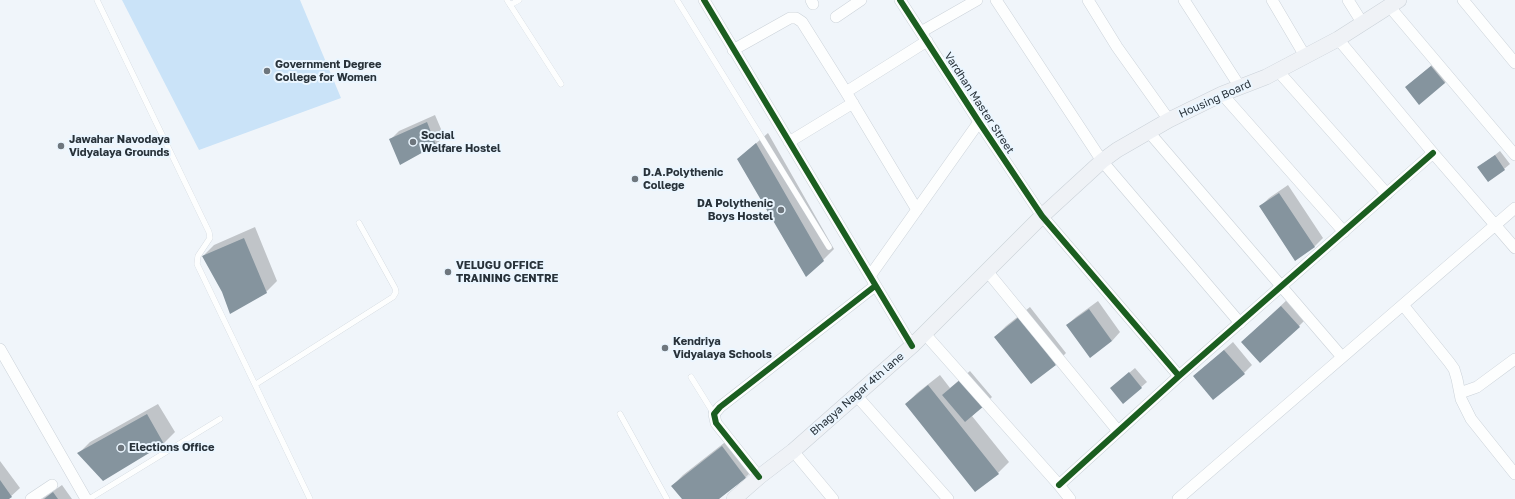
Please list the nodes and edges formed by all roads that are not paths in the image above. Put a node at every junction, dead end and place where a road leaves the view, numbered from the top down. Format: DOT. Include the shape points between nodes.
graph roads {
  1 [pos="97,0"];
  2 [pos="519,0"];
  3 [pos="676,0"];
  4 [pos="704,0"];
  5 [pos="861,0"];
  6 [pos="900,0"];
  7 [pos="977,0"];
  8 [pos="996,0"];
  9 [pos="1088,0"];
  10 [pos="1184,0"];
  11 [pos="1272,0"];
  12 [pos="1348,0"];
  13 [pos="1463,0"];
  14 [pos="509,3"];
  15 [pos="1394,3"];
  16 [pos="836,17"];
  17 [pos="1363,24"];
  18 [pos="924,36"];
  19 [pos="1338,39"];
  20 [pos="734,50"];
  21 [pos="1305,56"];
  22 [pos="1515,63"];
  23 [pos="1278,70"];
  24 [pos="561,84"];
  25 [pos="1240,87"];
  26 [pos="846,92"];
  27 [pos="1222,94"];
  28 [pos="853,103"];
  29 [pos="1169,120"];
  30 [pos="979,122"];
  31 [pos="1148,131"];
  32 [pos="789,142"];
  33 [pos="1433,153"];
  34 [pos="1515,155"];
  35 [pos="1102,161"];
  36 [pos="1387,194"];
  37 [pos="1515,208"];
  38 [pos="917,210"];
  39 [pos="1042,216"];
  40 [pos="359,224"];
  41 [pos="1495,225"];
  42 [pos="1344,232"];
  43 [pos="829,247"];
  44 [pos="1515,248"];
  45 [pos="987,271"];
  46 [pos="872,281"];
  47 [pos="1282,287"];
  48 [pos="1403,305"];
  49 [pos="1240,323"];
  50 [pos="925,334"];
  51 [pos="912,346"];
  52 [pos="0,349"];
  53 [pos="1342,357"];
  54 [pos="1515,359"];
  55 [pos="1179,376"];
  56 [pos="691,377"];
  57 [pos="256,384"];
  58 [pos="1460,392"];
  59 [pos="856,395"];
  60 [pos="620,414"];
  61 [pos="714,414"];
  62 [pos="220,419"];
  63 [pos="1118,432"];
  64 [pos="793,451"];
  65 [pos="1515,474"];
  66 [pos="759,477"];
  67 [pos="52,485"];
  68 [pos="1059,485"];
  69 [pos="31,499"];
  70 [pos="88,499"];
  71 [pos="310,499"];
  72 [pos="668,499"];
  73 [pos="734,499"];
  74 [pos="833,499"];
  75 [pos="948,499"];
  76 [pos="1070,499"];
  77 [pos="1178,499"];
  1 -- 57 [label="lane" via="209,232 210,238 198,256 197,264"];
  2 -- 14 [label="lane"];
  3 -- 43 [label="lane"];
  4 -- 20 [label="street"];
  5 -- 16 [label="street"];
  6 -- 18 [label="street, Vardhan Master Street"];
  7 -- 18 [label="street"];
  8 -- 35 [label="street"];
  9 -- 29 [label="street"];
  10 -- 25 [label="street"];
  11 -- 21 [label="street"];
  12 -- 17 [label="street"];
  13 -- 22 [label="street"];
  14 -- 24 [label="lane"];
  15 -- 17 [label="main road, Housing Board"];
  15 -- 34 [label="street"];
  17 -- 19 [label="main road, Housing Board"];
  18 -- 26 [label="street"];
  18 -- 30 [label="street, Vardhan Master Street"];
  19 -- 21 [label="main road, Housing Board"];
  19 -- 33 [label="street"];
  20 -- 26 [label="street" via="790,18 799,19"];
  20 -- 32 [label="street"];
  21 -- 23 [label="main road, Housing Board"];
  23 -- 25 [label="main road, Housing Board"];
  23 -- 36 [label="street"];
  25 -- 27 [label="main road, Housing Board"];
  26 -- 28 [label="street"];
  27 -- 29 [label="main road, Housing Board"];
  27 -- 42 [label="street"];
  28 -- 32 [label="street"];
  28 -- 38 [label="street"];
  29 -- 31 [label="main road, Housing Board"];
  30 -- 38 [label="street"];
  30 -- 39 [label="street, Vardhan Master Street"];
  31 -- 35 [label="main road, Housing Board"];
  31 -- 47 [label="street"];
  32 -- 46 [label="street"];
  33 -- 36 [label="street"];
  33 -- 41 [label="street"];
  35 -- 39 [label="main road, Housing Board"];
  35 -- 49 [label="street"];
  36 -- 42 [label="street"];
  37 -- 41 [label="street"];
  38 -- 46 [label="street"];
  39 -- 45 [label="main road, Bhagya Nagar 4th lane"];
  39 -- 55 [label="street, Vardhan Master Street"];
  40 -- 57 [label="lane" via="395,288 393,297"];
  41 -- 44 [label="street"];
  41 -- 48 [label="street"];
  42 -- 47 [label="street"];
  45 -- 50 [label="main road, Bhagya Nagar 4th lane"];
  45 -- 63 [label="street"];
  46 -- 51 [label="street"];
  46 -- 61 [label="street"];
  47 -- 49 [label="street"];
  47 -- 53 [label="street"];
  48 -- 53 [label="street"];
  48 -- 58 [label="street" via="1454,369"];
  49 -- 55 [label="street"];
  50 -- 51 [label="main road, Bhagya Nagar 4th lane"];
  50 -- 68 [label="street"];
  51 -- 59 [label="main road, Bhagya Nagar 4th lane"];
  52 -- 70 [label="street"];
  53 -- 77 [label="street"];
  54 -- 58 [label="street" via="1477,387"];
  55 -- 63 [label="street"];
  56 -- 61 [label="lane"];
  57 -- 71 [label="lane"];
  58 -- 65 [label="street" via="1464,408 1471,419"];
  59 -- 64 [label="main road, Bhagya Nagar 4th lane"];
  59 -- 75 [label="street"];
  60 -- 72 [label="lane"];
  61 -- 66 [label="street" via="716,423"];
  62 -- 70 [label="lane"];
  63 -- 68 [label="street"];
  64 -- 66 [label="main road, Bhagya Nagar 4th lane"];
  64 -- 74 [label="street"];
  66 -- 73 [label="main road, Bhagya Nagar 4th lane"];
  67 -- 69 [label="street"];
  68 -- 76 [label="street"];
}
